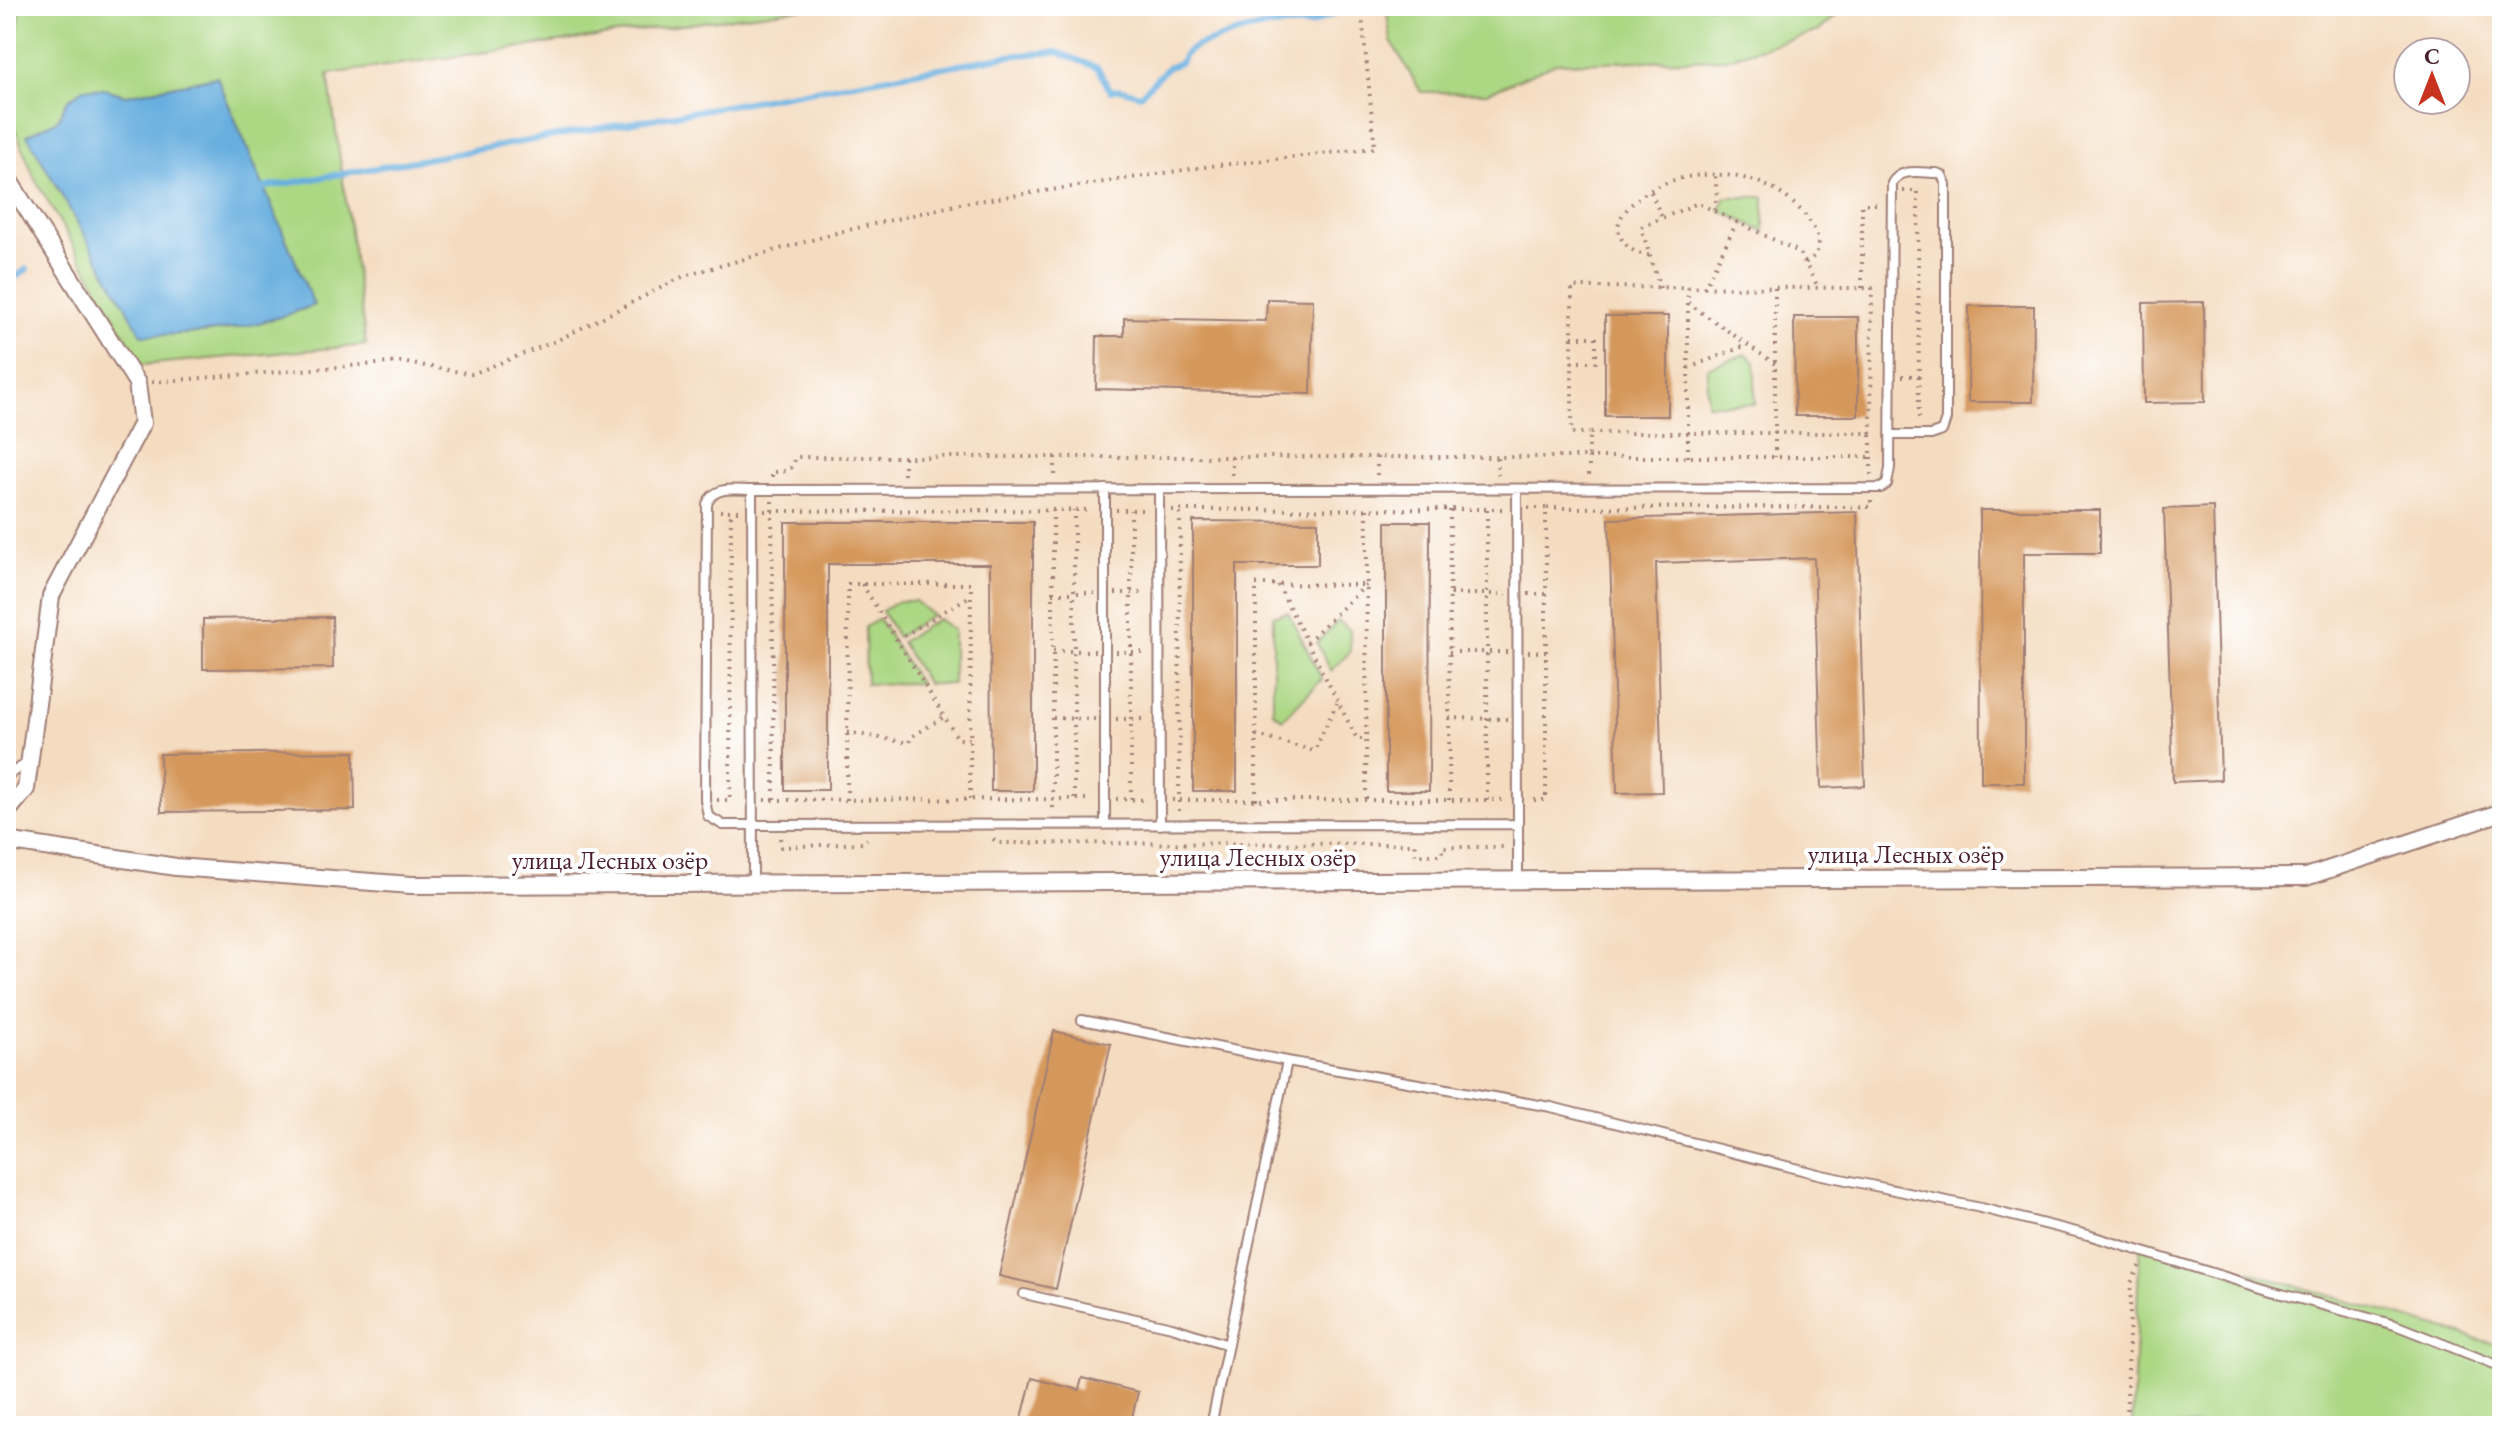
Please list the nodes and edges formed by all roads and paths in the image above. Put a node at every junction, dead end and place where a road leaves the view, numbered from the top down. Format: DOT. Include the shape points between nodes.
graph roads {
  1 [pos="1361,6"];
  2 [pos="6,172"];
  3 [pos="1715,174"];
  4 [pos="1651,192"];
  5 [pos="1714,210"];
  6 [pos="1662,218"];
  7 [pos="1737,222"];
  8 [pos="1649,255"];
  9 [pos="1805,263"];
  10 [pos="1660,288"];
  11 [pos="1688,288"];
  12 [pos="1704,288"];
  13 [pos="1775,288"];
  14 [pos="1819,288"];
  15 [pos="1688,303"];
  16 [pos="1572,337"];
  17 [pos="1747,345"];
  18 [pos="1572,362"];
  19 [pos="1775,364"];
  20 [pos="1688,368"];
  21 [pos="137,383"];
  22 [pos="1589,433"];
  23 [pos="1688,433"];
  24 [pos="1775,433"];
  25 [pos="1871,433"];
  26 [pos="1891,435"];
  27 [pos="1589,457"];
  28 [pos="1688,457"];
  29 [pos="1775,457"];
  30 [pos="1871,457"];
  31 [pos="1105,489"];
  32 [pos="1159,489"];
  33 [pos="1517,489"];
  34 [pos="752,490"];
  35 [pos="772,490"];
  36 [pos="1871,490"];
  37 [pos="1546,508"];
  38 [pos="1367,509"];
  39 [pos="1450,509"];
  40 [pos="1487,509"];
  41 [pos="1517,509"];
  42 [pos="1053,510"];
  43 [pos="1074,510"];
  44 [pos="1131,510"];
  45 [pos="1180,510"];
  46 [pos="731,511"];
  47 [pos="862,584"];
  48 [pos="1278,585"];
  49 [pos="1366,585"];
  50 [pos="1450,594"];
  51 [pos="1487,594"];
  52 [pos="1518,594"];
  53 [pos="1546,594"];
  54 [pos="971,595"];
  55 [pos="897,640"];
  56 [pos="1307,642"];
  57 [pos="1449,652"];
  58 [pos="1487,652"];
  59 [pos="1518,652"];
  60 [pos="1546,652"];
  61 [pos="1337,703"];
  62 [pos="944,717"];
  63 [pos="1449,718"];
  64 [pos="1487,718"];
  65 [pos="1518,719"];
  66 [pos="1546,719"];
  67 [pos="847,732"];
  68 [pos="1256,735"];
  69 [pos="970,739"];
  70 [pos="1366,739"];
  71 [pos="29,762"];
  72 [pos="6,776"];
  73 [pos="1053,799"];
  74 [pos="1074,799"];
  75 [pos="1105,799"];
  76 [pos="1131,799"];
  77 [pos="705,800"];
  78 [pos="730,800"];
  79 [pos="753,800"];
  80 [pos="774,800"];
  81 [pos="780,800"];
  82 [pos="847,800"];
  83 [pos="970,800"];
  84 [pos="1159,800"];
  85 [pos="1179,800"];
  86 [pos="1256,800"];
  87 [pos="1366,800"];
  88 [pos="1449,800"];
  89 [pos="1487,800"];
  90 [pos="1503,800"];
  91 [pos="1518,800"];
  92 [pos="2502,812"];
  93 [pos="6,813"];
  94 [pos="1503,824"];
  95 [pos="1518,824"];
  96 [pos="753,825"];
  97 [pos="780,825"];
  98 [pos="1053,825"];
  99 [pos="1105,825"];
  100 [pos="1160,825"];
  101 [pos="1179,825"];
  102 [pos="870,835"];
  103 [pos="991,836"];
  104 [pos="6,841"];
  105 [pos="1053,843"];
  106 [pos="1179,844"];
  107 [pos="1518,880"];
  108 [pos="753,883"];
  109 [pos="1082,1020"];
  110 [pos="1287,1061"];
  111 [pos="2145,1253"];
  112 [pos="1024,1294"];
  113 [pos="1228,1345"];
  114 [pos="2502,1367"];
  115 [pos="1211,1426"];
  116 [pos="2126,1426"];
  1 -- 21 [label="path" via="1375,148 964,203 840,232 684,276 556,341 472,374 401,362"];
  2 -- 21 [label="street"];
  3 -- 4 [label="path" via="1681,179"];
  3 -- 5 [label="path"];
  3 -- 9 [label="path" via="1760,182 1808,218 1819,245"];
  4 -- 6 [label="path"];
  4 -- 8 [label="path" via="1624,212 1619,226 1626,247"];
  5 -- 6 [label="path" via="1698,203"];
  5 -- 7 [label="path"];
  6 -- 8 [label="path" via="1641,227"];
  7 -- 9 [label="path" via="1799,252"];
  7 -- 12 [label="path"];
  8 -- 10 [label="path"];
  9 -- 14 [label="path"];
  10 -- 11 [label="path"];
  10 -- 16 [label="path" via="1572,287"];
  11 -- 12 [label="path"];
  11 -- 15 [label="path"];
  12 -- 13 [label="path"];
  13 -- 14 [label="path"];
  13 -- 19 [label="path"];
  14 -- 25 [label="path" via="1872,288"];
  15 -- 17 [label="path"];
  15 -- 20 [label="path"];
  16 -- 18 [label="path"];
  16 -- 18 [label="path" via="1596,337 1596,362"];
  17 -- 19 [label="path"];
  17 -- 20 [label="path"];
  18 -- 22 [label="path" via="1572,433"];
  19 -- 24 [label="path"];
  20 -- 23 [label="path"];
  21 -- 71 [label="street" via="142,423 51,596"];
  22 -- 23 [label="path"];
  22 -- 27 [label="path"];
  23 -- 24 [label="path"];
  23 -- 28 [label="path"];
  24 -- 25 [label="path"];
  24 -- 29 [label="path"];
  25 -- 30 [label="path"];
  26 -- 26 [label="lane" via="1892,183 1902,173 1937,173 1946,184 1946,419 1942,431 1931,435"];
  26 -- 36 [label="lane" via="1887,484"];
  27 -- 28 [label="path"];
  27 -- 35 [label="path" via="795,457 786,472 772,472"];
  28 -- 29 [label="path"];
  29 -- 30 [label="path"];
  30 -- 36 [label="path"];
  31 -- 32 [label="lane"];
  31 -- 35 [label="lane"];
  31 -- 75 [label="lane"];
  32 -- 33 [label="lane"];
  32 -- 84 [label="lane"];
  33 -- 36 [label="lane"];
  33 -- 41 [label="lane"];
  34 -- 35 [label="lane"];
  34 -- 77 [label="lane" via="718,491 707,504"];
  34 -- 79 [label="lane"];
  35 -- 80 [label="path"];
  36 -- 37 [label="path" via="1871,507"];
  37 -- 41 [label="path"];
  37 -- 53 [label="path"];
  38 -- 49 [label="path"];
  39 -- 50 [label="path"];
  40 -- 51 [label="path"];
  41 -- 52 [label="lane"];
  42 -- 73 [label="path"];
  43 -- 74 [label="path"];
  44 -- 76 [label="path"];
  45 -- 85 [label="path"];
  46 -- 78 [label="path"];
  47 -- 54 [label="path" via="971,584"];
  47 -- 55 [label="path"];
  47 -- 67 [label="path" via="848,584"];
  48 -- 49 [label="path"];
  48 -- 56 [label="path"];
  48 -- 68 [label="path" via="1256,584"];
  49 -- 56 [label="path"];
  49 -- 70 [label="path"];
  50 -- 51 [label="path"];
  50 -- 57 [label="path"];
  51 -- 52 [label="path"];
  51 -- 58 [label="path"];
  52 -- 53 [label="path"];
  52 -- 59 [label="lane"];
  53 -- 60 [label="path"];
  54 -- 55 [label="path"];
  54 -- 69 [label="path"];
  55 -- 62 [label="path"];
  56 -- 61 [label="path"];
  57 -- 58 [label="path"];
  57 -- 63 [label="path"];
  58 -- 59 [label="path"];
  58 -- 64 [label="path"];
  59 -- 60 [label="path"];
  59 -- 65 [label="lane"];
  60 -- 66 [label="path"];
  61 -- 68 [label="path" via="1314,751"];
  61 -- 70 [label="path" via="1357,739"];
  62 -- 67 [label="path" via="909,743"];
  62 -- 69 [label="path" via="958,739"];
  63 -- 64 [label="path"];
  63 -- 88 [label="path"];
  64 -- 65 [label="path"];
  64 -- 89 [label="path"];
  65 -- 66 [label="path"];
  65 -- 91 [label="lane"];
  66 -- 91 [label="path" via="1546,800"];
  67 -- 82 [label="path"];
  68 -- 86 [label="path"];
  69 -- 83 [label="path"];
  70 -- 87 [label="path"];
  71 -- 72 [label="lane"];
  71 -- 93 [label="street" via="26,789"];
  73 -- 74 [label="path"];
  73 -- 83 [label="path"];
  73 -- 98 [label="path"];
  74 -- 75 [label="path"];
  75 -- 76 [label="path"];
  75 -- 99 [label="lane"];
  76 -- 84 [label="path"];
  77 -- 78 [label="path"];
  77 -- 96 [label="lane" via="714,821"];
  78 -- 79 [label="path"];
  79 -- 80 [label="path"];
  79 -- 96 [label="lane"];
  80 -- 81 [label="path"];
  81 -- 82 [label="path"];
  81 -- 97 [label="path"];
  82 -- 83 [label="path"];
  84 -- 85 [label="path"];
  84 -- 100 [label="lane"];
  85 -- 86 [label="path"];
  85 -- 101 [label="path"];
  86 -- 87 [label="path"];
  87 -- 88 [label="path"];
  88 -- 89 [label="path"];
  89 -- 90 [label="path"];
  90 -- 91 [label="path"];
  90 -- 94 [label="path"];
  91 -- 95 [label="lane"];
  92 -- 107 [label="street, улица Лесных озёр" via="2306,877"];
  94 -- 95 [label="lane"];
  94 -- 101 [label="lane"];
  94 -- 106 [label="path" via="1503,847 1442,847 1442,855 1415,855 1415,844"];
  95 -- 107 [label="lane"];
  96 -- 97 [label="lane"];
  96 -- 108 [label="lane"];
  97 -- 98 [label="lane"];
  97 -- 102 [label="path" via="781,847 863,843"];
  98 -- 99 [label="lane"];
  98 -- 105 [label="path"];
  99 -- 100 [label="lane"];
  100 -- 101 [label="lane"];
  101 -- 106 [label="path"];
  103 -- 105 [label="path" via="998,843"];
  104 -- 108 [label="street, улица Лесных озёр" via="176,867 411,885"];
  105 -- 106 [label="path"];
  107 -- 108 [label="street, улица Лесных озёр"];
  109 -- 110 [label="lane"];
  110 -- 111 [label="lane" via="1551,1107 1822,1175 1981,1208"];
  110 -- 113 [label="lane"];
  111 -- 114 [label="lane" via="2395,1325"];
  111 -- 116 [label="path" via="2131,1283"];
  112 -- 113 [label="lane"];
  113 -- 115 [label="lane"];
}
